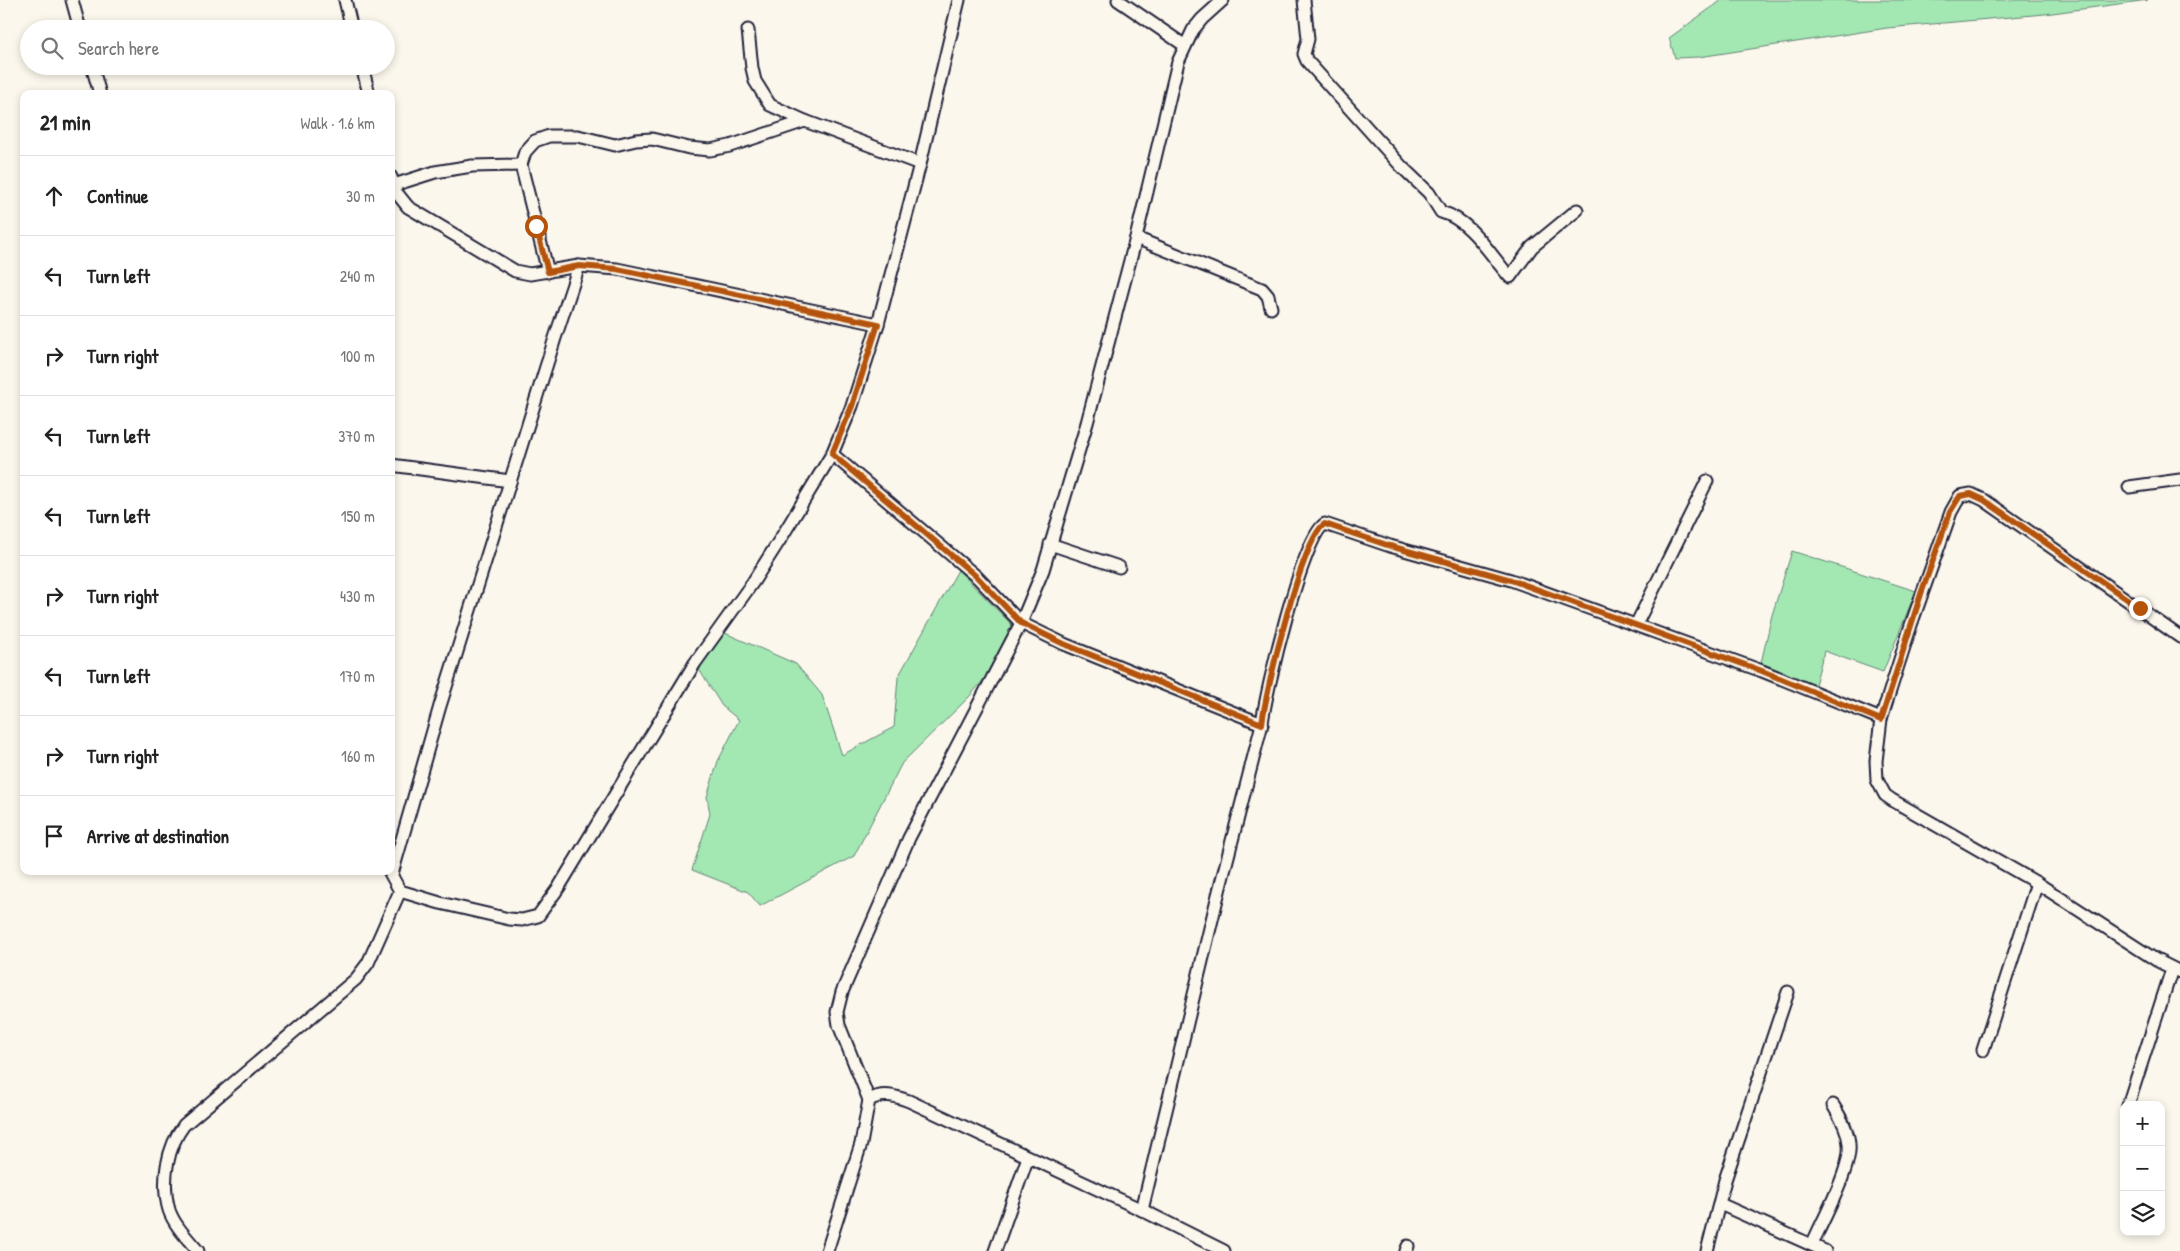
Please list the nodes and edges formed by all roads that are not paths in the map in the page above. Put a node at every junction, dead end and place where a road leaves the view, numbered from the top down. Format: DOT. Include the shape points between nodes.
graph roads {
  1 [pos="72,0"];
  2 [pos="345,0"];
  3 [pos="959,0"];
  4 [pos="1118,0"];
  5 [pos="1223,0"];
  6 [pos="1304,0"];
  7 [pos="78,20"];
  8 [pos="350,20"];
  9 [pos="748,30"];
  10 [pos="1184,45"];
  11 [pos="95,75"];
  12 [pos="364,75"];
  13 [pos="99,90"];
  14 [pos="368,90"];
  15 [pos="805,121"];
  16 [pos="920,164"];
  17 [pos="521,165"];
  18 [pos="395,186"];
  19 [pos="395,190"];
  20 [pos="1578,210"];
  21 [pos="1136,238"];
  22 [pos="579,266"];
  23 [pos="548,272"];
  24 [pos="1271,308"];
  25 [pos="878,324"];
  26 [pos="832,454"];
  27 [pos="395,465"];
  28 [pos="2180,480"];
  29 [pos="510,481"];
  30 [pos="1707,481"];
  31 [pos="2129,487"];
  32 [pos="1050,544"];
  33 [pos="1119,567"];
  34 [pos="1021,623"];
  35 [pos="1636,626"];
  36 [pos="2180,637"];
  37 [pos="1881,720"];
  38 [pos="1262,724"];
  39 [pos="395,859"];
  40 [pos="392,875"];
  41 [pos="2037,882"];
  42 [pos="400,891"];
  43 [pos="2176,971"];
  44 [pos="1788,992"];
  45 [pos="1983,1050"];
  46 [pos="869,1100"];
  47 [pos="2129,1101"];
  48 [pos="1833,1105"];
  49 [pos="1028,1157"];
  50 [pos="1720,1204"];
  51 [pos="1142,1210"];
  52 [pos="1812,1245"];
  53 [pos="198,1251"];
  54 [pos="827,1251"];
  55 [pos="995,1251"];
  56 [pos="1224,1251"];
  57 [pos="1707,1251"];
  58 [pos="1825,1251"];
  1 -- 7 [label="street"];
  2 -- 8 [label="street"];
  3 -- 16 [label="street"];
  4 -- 10 [label="street"];
  5 -- 10 [label="street" via="1202,19"];
  6 -- 20 [label="street" via="1308,39 1304,54 1307,61 1402,168 1429,193 1441,212 1451,214 1472,231 1510,277 1532,247"];
  9 -- 15 [label="street" via="752,68 758,88 770,105"];
  10 -- 21 [label="street"];
  11 -- 13 [label="street"];
  12 -- 14 [label="street"];
  15 -- 16 [label="street"];
  15 -- 17 [label="street" via="710,150 652,139 614,145 578,136 549,136 536,141 525,152"];
  16 -- 25 [label="street"];
  17 -- 18 [label="street" via="472,166 435,172"];
  17 -- 23 [label="street"];
  19 -- 23 [label="street" via="408,207 422,217 515,271 530,274"];
  21 -- 24 [label="street" via="1262,289"];
  21 -- 32 [label="street" via="1087,423"];
  22 -- 23 [label="street"];
  22 -- 25 [label="street" via="617,269"];
  22 -- 29 [label="street"];
  25 -- 26 [label="street" via="852,406"];
  26 -- 34 [label="street" via="977,577"];
  26 -- 42 [label="street" via="753,582 675,696 538,916 509,919"];
  27 -- 29 [label="street"];
  28 -- 31 [label="street"];
  29 -- 39 [label="street"];
  30 -- 35 [label="street"];
  32 -- 33 [label="street"];
  32 -- 34 [label="street"];
  34 -- 38 [label="street"];
  34 -- 46 [label="street" via="909,838 842,992 839,1025"];
  35 -- 37 [label="street" via="1762,671"];
  35 -- 38 [label="street" via="1511,580 1325,524 1317,530 1299,575 1277,651"];
  36 -- 37 [label="street" via="1984,500 1971,494 1960,496 1950,512"];
  37 -- 41 [label="street" via="1876,771 1885,795 1911,813"];
  38 -- 51 [label="street"];
  40 -- 42 [label="street"];
  41 -- 43 [label="street"];
  41 -- 45 [label="street"];
  42 -- 53 [label="street" via="368,963 356,979 184,1125 174,1138 166,1184 170,1210"];
  43 -- 47 [label="street"];
  44 -- 50 [label="street" via="1725,1180"];
  46 -- 49 [label="street" via="878,1095 896,1096"];
  46 -- 54 [label="street" via="861,1144"];
  48 -- 52 [label="street" via="1842,1119 1850,1145 1841,1179"];
  49 -- 51 [label="street"];
  49 -- 55 [label="street"];
  50 -- 52 [label="street"];
  50 -- 57 [label="street"];
  51 -- 56 [label="street"];
  52 -- 58 [label="street"];
}
